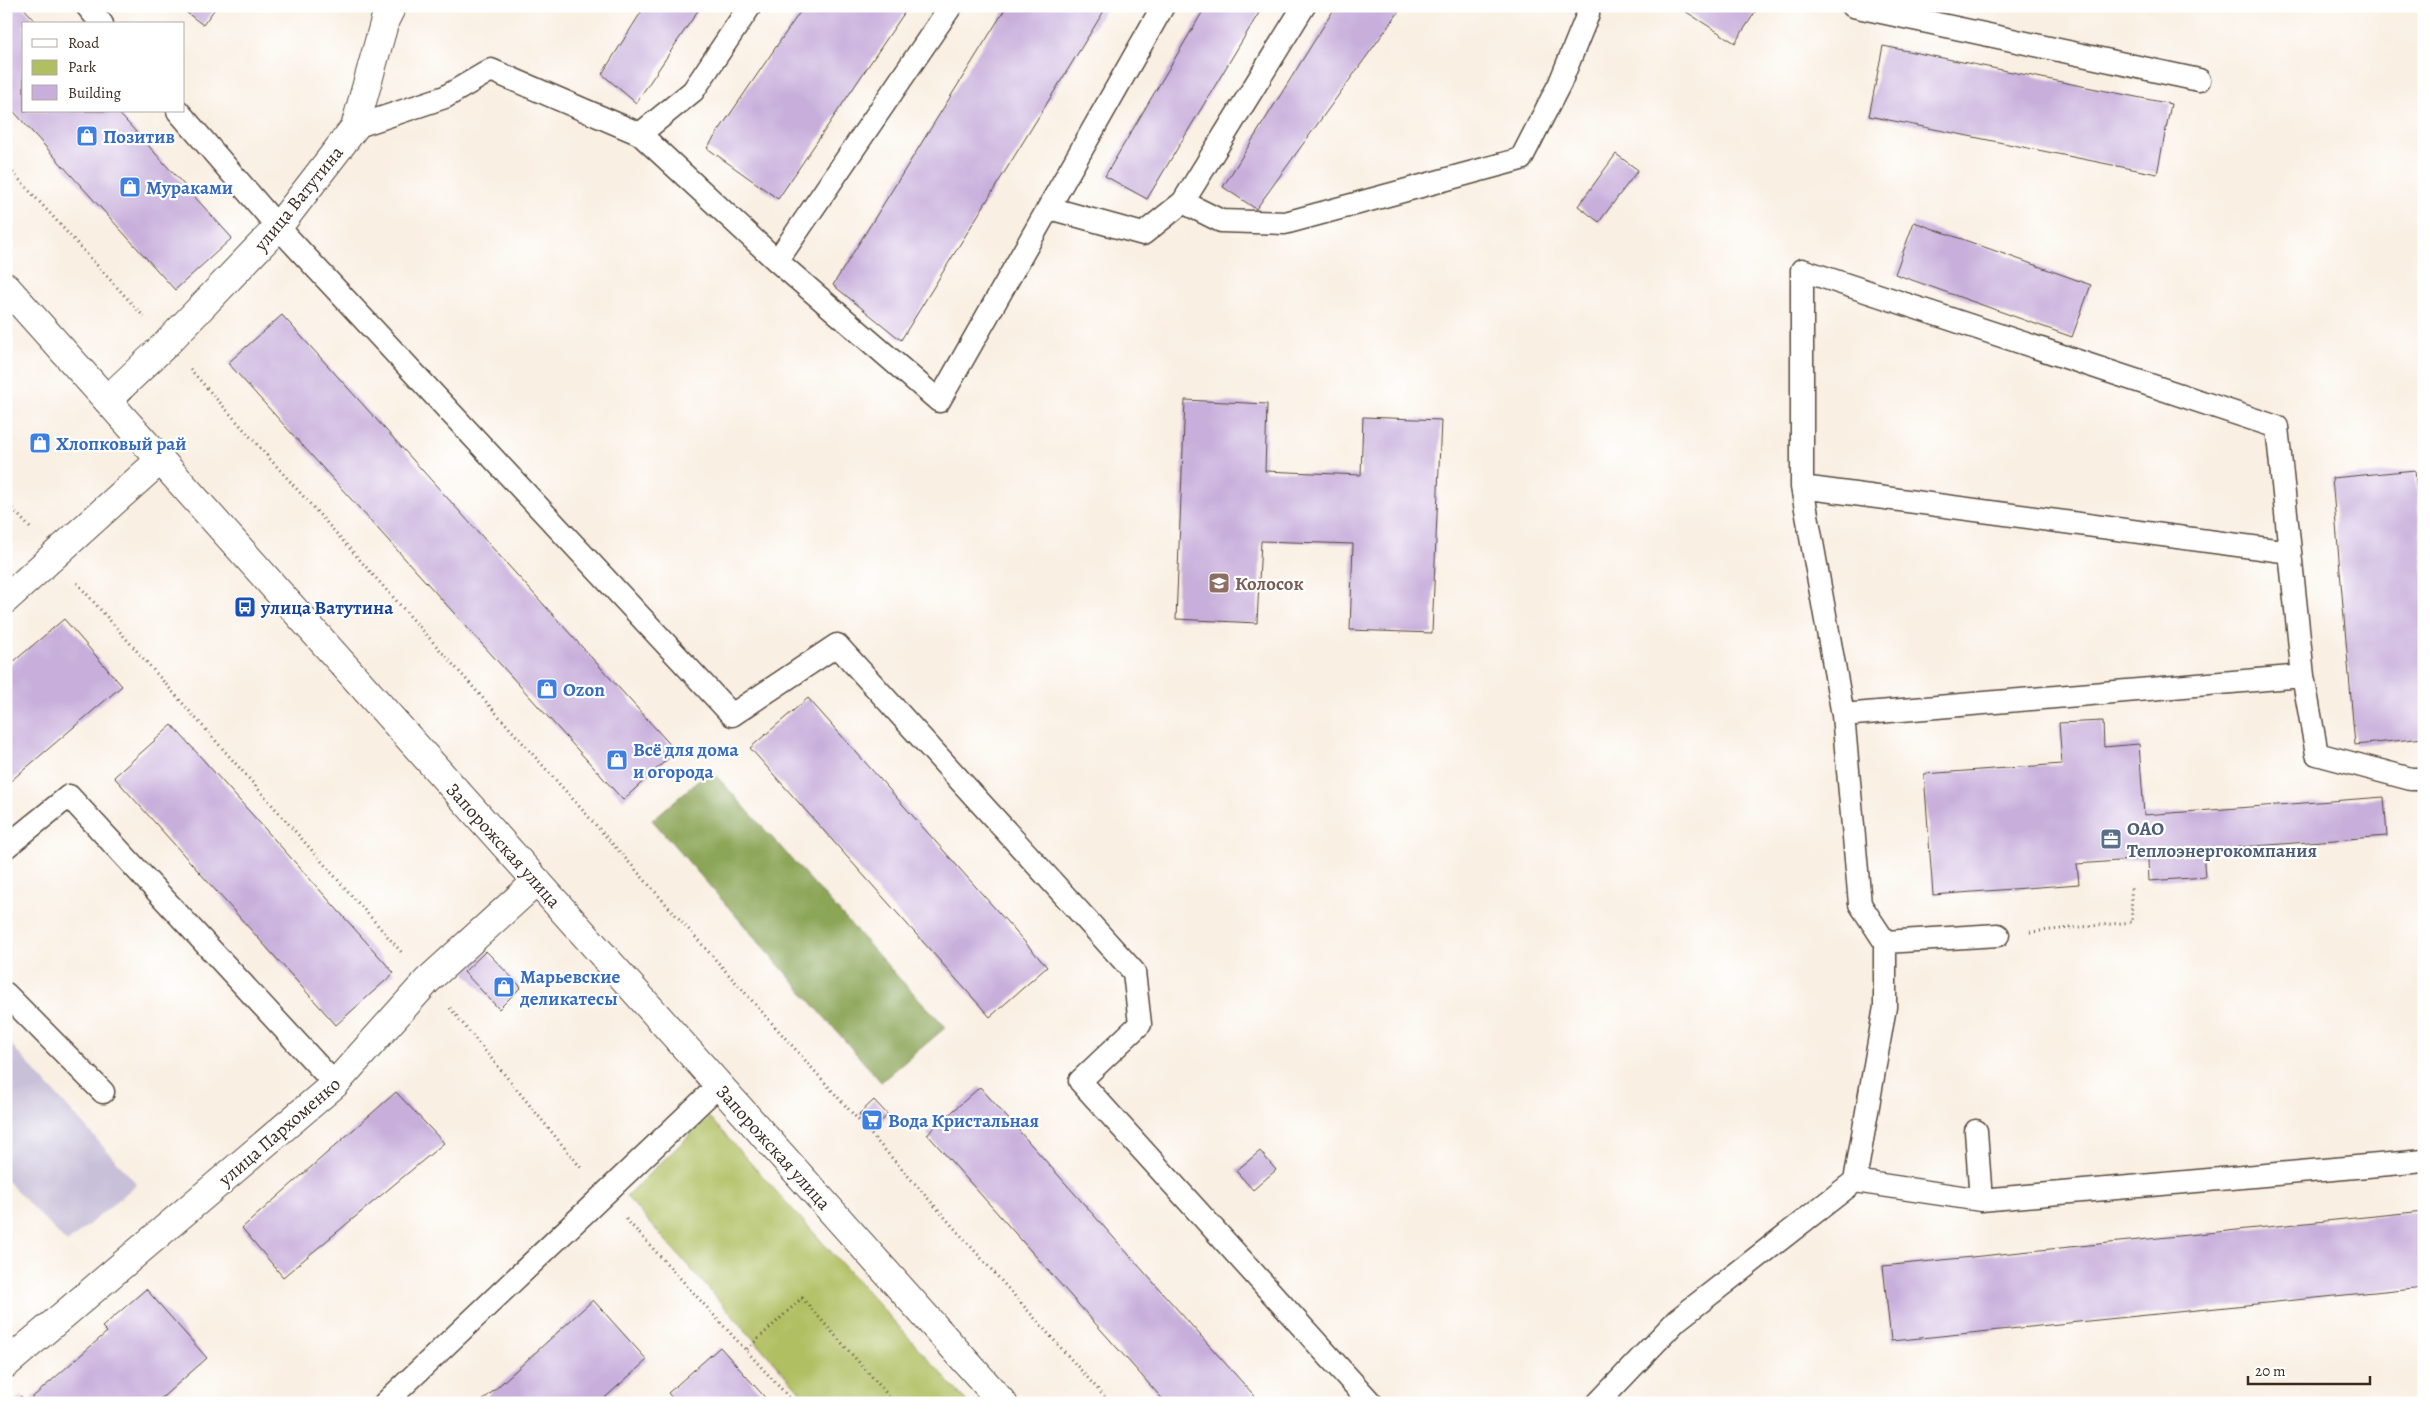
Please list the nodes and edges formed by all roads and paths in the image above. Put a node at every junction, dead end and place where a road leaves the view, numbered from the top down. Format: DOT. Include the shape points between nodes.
graph roads {
  1 [pos="87,6"];
  2 [pos="392,6"];
  3 [pos="750,6"];
  4 [pos="951,6"];
  5 [pos="1163,6"];
  6 [pos="1304,6"];
  7 [pos="1588,6"];
  8 [pos="1853,6"];
  9 [pos="100,22"];
  10 [pos="2199,80"];
  11 [pos="179,112"];
  12 [pos="355,127"];
  13 [pos="640,134"];
  14 [pos="6,164"];
  15 [pos="1183,202"];
  16 [pos="1049,208"];
  17 [pos="278,227"];
  18 [pos="777,261"];
  19 [pos="6,287"];
  20 [pos="167,343"];
  21 [pos="107,400"];
  22 [pos="160,460"];
  23 [pos="1802,487"];
  24 [pos="6,500"];
  25 [pos="2290,552"];
  26 [pos="53,556"];
  27 [pos="6,599"];
  28 [pos="2303,676"];
  29 [pos="1843,715"];
  30 [pos="2424,779"];
  31 [pos="6,847"];
  32 [pos="537,881"];
  33 [pos="2131,886"];
  34 [pos="1998,935"];
  35 [pos="1885,942"];
  36 [pos="427,981"];
  37 [pos="6,994"];
  38 [pos="335,1084"];
  39 [pos="719,1085"];
  40 [pos="103,1092"];
  41 [pos="1976,1131"];
  42 [pos="2424,1161"];
  43 [pos="1855,1181"];
  44 [pos="603,1194"];
  45 [pos="1981,1200"];
  46 [pos="747,1349"];
  47 [pos="6,1364"];
  48 [pos="384,1403"];
  49 [pos="794,1403"];
  50 [pos="894,1403"];
  51 [pos="1003,1403"];
  52 [pos="1110,1403"];
  53 [pos="1371,1403"];
  54 [pos="1598,1403"];
  1 -- 9 [label="lane"];
  2 -- 12 [label="street, улица Ватутина" via="385,20"];
  3 -- 13 [label="lane" via="693,91"];
  4 -- 18 [label="lane"];
  5 -- 16 [label="lane"];
  6 -- 15 [label="lane"];
  7 -- 15 [label="lane" via="1588,14 1560,83 1521,159 1285,223 1221,221"];
  8 -- 10 [label="lane"];
  11 -- 17 [label="lane"];
  12 -- 13 [label="lane" via="445,97 491,70"];
  12 -- 17 [label="street, улица Ватутина"];
  13 -- 18 [label="lane"];
  14 -- 20 [label="path"];
  15 -- 16 [label="lane" via="1143,234"];
  16 -- 18 [label="lane" via="938,401"];
  17 -- 20 [label="street, улица Ватутина"];
  17 -- 53 [label="lane" via="732,715 837,645 1134,972 1140,1024 1080,1081"];
  19 -- 21 [label="street, Запорожская улица"];
  20 -- 21 [label="street, улица Ватутина"];
  20 -- 52 [label="path"];
  21 -- 22 [label="street, Запорожская улица"];
  22 -- 26 [label="street"];
  22 -- 32 [label="street, Запорожская улица"];
  23 -- 25 [label="lane"];
  23 -- 25 [label="lane" via="1802,270 2278,427"];
  23 -- 29 [label="lane"];
  24 -- 26 [label="path"];
  25 -- 28 [label="lane"];
  26 -- 27 [label="street"];
  26 -- 36 [label="path"];
  28 -- 29 [label="lane"];
  28 -- 30 [label="lane" via="2317,754 2412,779"];
  29 -- 35 [label="lane" via="1860,904"];
  31 -- 38 [label="lane" via="69,796"];
  32 -- 36 [label="street, улица Пархоменко"];
  32 -- 39 [label="street, Запорожская улица"];
  33 -- 34 [label="path" via="2132,922"];
  34 -- 35 [label="lane"];
  35 -- 43 [label="lane" via="1885,1006"];
  36 -- 38 [label="street, улица Пархоменко"];
  36 -- 44 [label="path"];
  37 -- 40 [label="lane"];
  38 -- 47 [label="street, улица Пархоменко"];
  39 -- 44 [label="lane"];
  39 -- 51 [label="street, Запорожская улица"];
  41 -- 45 [label="lane"];
  42 -- 45 [label="lane"];
  43 -- 45 [label="lane"];
  43 -- 54 [label="lane" via="1677,1320"];
  44 -- 46 [label="path"];
  44 -- 48 [label="lane"];
  46 -- 49 [label="path"];
  46 -- 50 [label="path" via="802,1298"];
}
